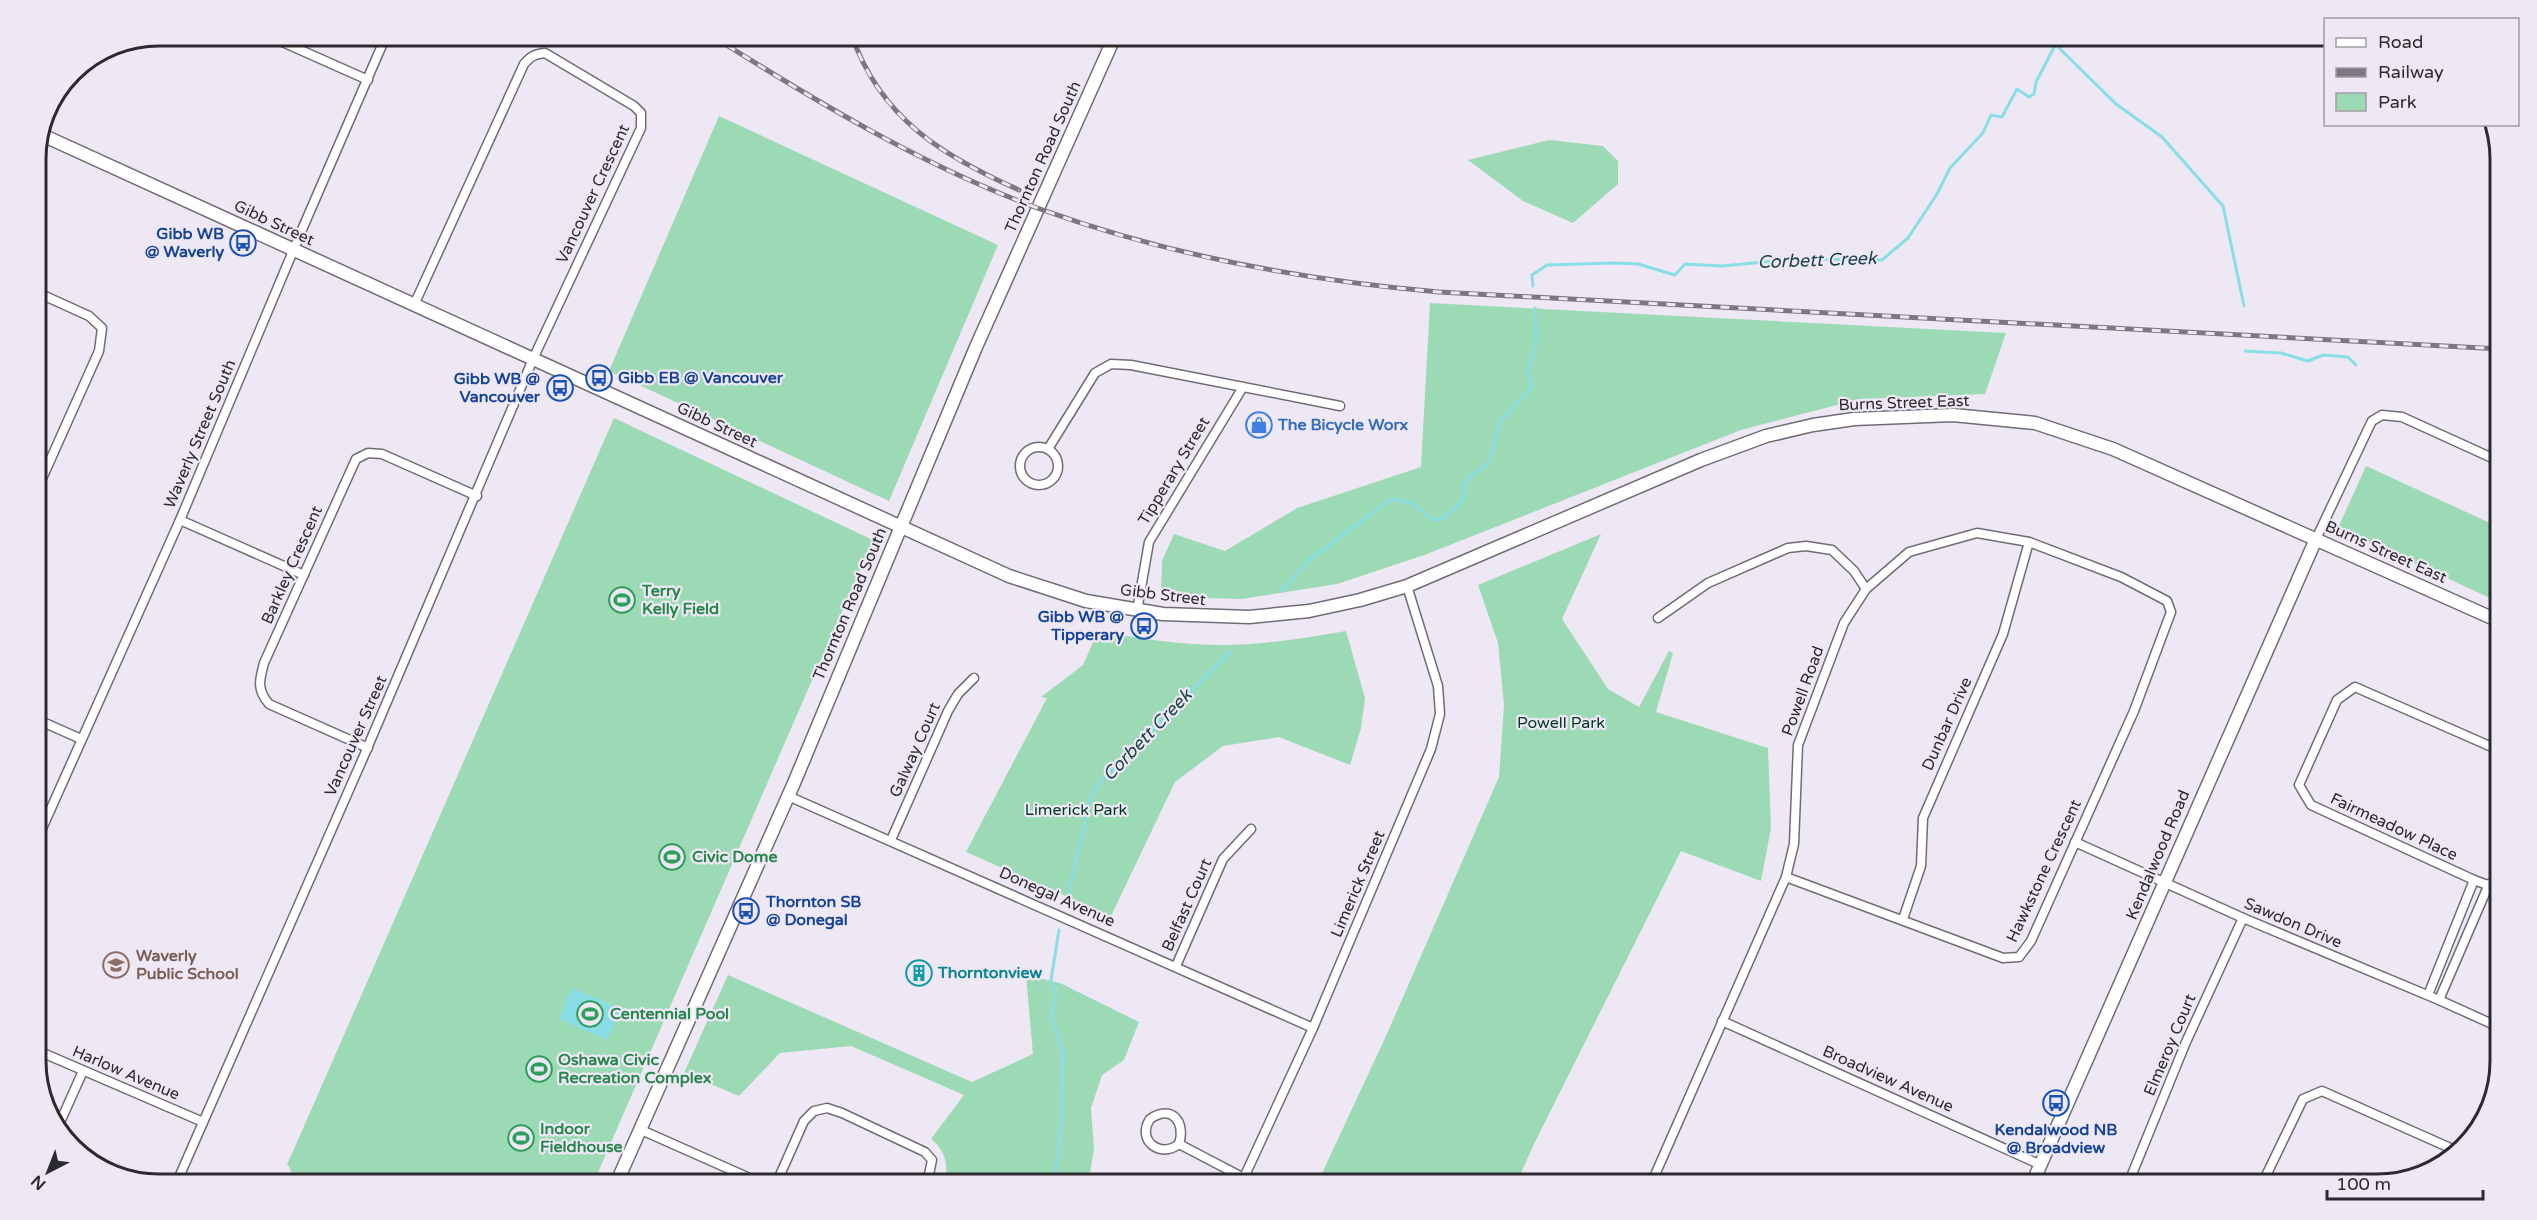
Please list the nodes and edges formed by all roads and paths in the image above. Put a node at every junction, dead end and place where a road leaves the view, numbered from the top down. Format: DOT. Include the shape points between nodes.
graph roads {
  1 [pos="292,46"];
  2 [pos="382,46"];
  3 [pos="1111,46"];
  4 [pos="368,80"];
  5 [pos="48,138"];
  6 [pos="293,250"];
  7 [pos="47,297"];
  8 [pos="414,305"];
  9 [pos="533,359"];
  10 [pos="1243,387"];
  11 [pos="1340,406"];
  12 [pos="1048,449"];
  13 [pos="2490,457"];
  14 [pos="47,467"];
  15 [pos="477,496"];
  16 [pos="180,520"];
  17 [pos="900,526"];
  18 [pos="2316,539"];
  19 [pos="2029,542"];
  20 [pos="304,575"];
  21 [pos="1407,586"];
  22 [pos="1866,589"];
  23 [pos="2167,601"];
  24 [pos="1137,611"];
  25 [pos="2490,617"];
  26 [pos="1658,618"];
  27 [pos="974,678"];
  28 [pos="47,724"];
  29 [pos="81,739"];
  30 [pos="2490,746"];
  31 [pos="368,748"];
  32 [pos="788,796"];
  33 [pos="47,817"];
  34 [pos="1251,829"];
  35 [pos="891,840"];
  36 [pos="2075,842"];
  37 [pos="1785,877"];
  38 [pos="2474,880"];
  39 [pos="2164,882"];
  40 [pos="2489,884"];
  41 [pos="2243,918"];
  42 [pos="1903,919"];
  43 [pos="1176,966"];
  44 [pos="2428,995"];
  45 [pos="2439,1000"];
  46 [pos="1722,1021"];
  47 [pos="2490,1023"];
  48 [pos="1313,1028"];
  49 [pos="47,1055"];
  50 [pos="82,1071"];
  51 [pos="62,1118"];
  52 [pos="203,1122"];
  53 [pos="639,1129"];
  54 [pos="1179,1144"];
  55 [pos="2450,1148"];
  56 [pos="2041,1165"];
  57 [pos="180,1174"];
  58 [pos="620,1174"];
  59 [pos="740,1174"];
  60 [pos="780,1174"];
  61 [pos="929,1174"];
  62 [pos="1230,1174"];
  63 [pos="1245,1174"];
  64 [pos="1655,1174"];
  65 [pos="2037,1174"];
  66 [pos="2132,1174"];
  67 [pos="2267,1174"];
  1 -- 4 [label="street"];
  2 -- 4 [label="street, Waverly Street South"];
  3 -- 17 [label="street, Thornton Road South"];
  4 -- 6 [label="street, Waverly Street South"];
  5 -- 6 [label="street, Gibb Street"];
  6 -- 8 [label="street, Gibb Street"];
  6 -- 16 [label="street, Waverly Street South"];
  7 -- 14 [label="street" via="89,316 102,328 99,351"];
  8 -- 9 [label="street, Gibb Street"];
  8 -- 9 [label="street, Vancouver Crescent" via="524,64 536,54 545,53 634,106 642,121"];
  9 -- 15 [label="street, Vancouver Street"];
  9 -- 17 [label="street, Gibb Street"];
  10 -- 11 [label="street"];
  10 -- 12 [label="street" via="1111,364 1095,373"];
  10 -- 24 [label="street, Tipperary Street" via="1149,542"];
  12 -- 12 [label="street" via="1058,465 1055,476 1044,484 1031,484 1021,474 1022,457 1031,448"];
  13 -- 18 [label="street" via="2402,417 2382,415 2372,421"];
  15 -- 20 [label="street, Barkley Crescent" via="382,454 368,453 357,459"];
  15 -- 31 [label="street, Vancouver Street"];
  16 -- 20 [label="street"];
  16 -- 29 [label="street, Waverly Street South"];
  17 -- 24 [label="street, Gibb Street" via="1035,585"];
  17 -- 32 [label="street, Thornton Road South"];
  18 -- 21 [label="street, Burns Street East" via="2113,449 2035,423 1953,415 1854,419 1778,433 1726,450"];
  18 -- 25 [label="street, Burns Street East"];
  18 -- 39 [label="street, Kendalwood Road"];
  19 -- 22 [label="street, Powell Road" via="1977,533 1909,552"];
  19 -- 23 [label="street, Powell Road" via="2121,577"];
  19 -- 42 [label="street, Dunbar Drive" via="2003,634 1923,818 1921,866"];
  20 -- 31 [label="street, Barkley Crescent" via="264,663 258,682 261,694 269,704"];
  21 -- 24 [label="street, Gibb Street" via="1348,603 1283,615 1220,618"];
  21 -- 48 [label="street, Limerick Street" via="1438,686 1440,714 1419,782"];
  22 -- 26 [label="street" via="1832,550 1788,548 1708,583"];
  22 -- 37 [label="street, Powell Road" via="1844,623 1798,745 1794,843"];
  23 -- 36 [label="street, Hawkstone Crescent" via="2171,612 2134,711"];
  27 -- 35 [label="street, Galway Court" via="948,711"];
  28 -- 29 [label="street"];
  29 -- 33 [label="street, Waverly Street South"];
  30 -- 38 [label="street, Fairmeadow Place" via="2355,687 2337,700 2299,785 2311,805"];
  31 -- 52 [label="street, Vancouver Street"];
  32 -- 35 [label="street, Donegal Avenue"];
  32 -- 53 [label="street, Thornton Road South"];
  34 -- 43 [label="street, Belfast Court" via="1223,859"];
  35 -- 43 [label="street, Donegal Avenue"];
  36 -- 39 [label="street, Sawdon Drive"];
  36 -- 42 [label="street, Hawkstone Crescent" via="2031,941 2019,957 2003,958"];
  37 -- 42 [label="street, Hawkstone Crescent"];
  37 -- 46 [label="street, Powell Road"];
  38 -- 40 [label="street, Fairmeadow Place"];
  38 -- 44 [label="street"];
  39 -- 41 [label="street, Sawdon Drive"];
  39 -- 56 [label="street, Kendalwood Road"];
  40 -- 45 [label="street"];
  41 -- 44 [label="street, Sawdon Drive"];
  41 -- 66 [label="street, Elmeroy Court" via="2186,1042"];
  43 -- 48 [label="street, Donegal Avenue"];
  44 -- 45 [label="street, Sawdon Drive"];
  45 -- 47 [label="street, Sawdon Drive"];
  46 -- 56 [label="street, Broadview Avenue"];
  46 -- 64 [label="street, Powell Road"];
  48 -- 63 [label="street, Limerick Street"];
  49 -- 50 [label="street, Harlow Avenue"];
  50 -- 51 [label="street"];
  50 -- 52 [label="street, Harlow Avenue"];
  52 -- 57 [label="street, Vancouver Street"];
  53 -- 58 [label="street, Thornton Road South"];
  53 -- 59 [label="street"];
  54 -- 54 [label="street" via="1182,1128 1178,1120 1163,1113 1150,1119 1145,1131 1150,1145 1163,1150"];
  54 -- 62 [label="street"];
  55 -- 67 [label="street" via="2322,1091 2302,1099"];
  56 -- 65 [label="street, Kendalwood Road"];
  60 -- 61 [label="street" via="804,1121 814,1111 826,1108 925,1152 932,1160"];
}
